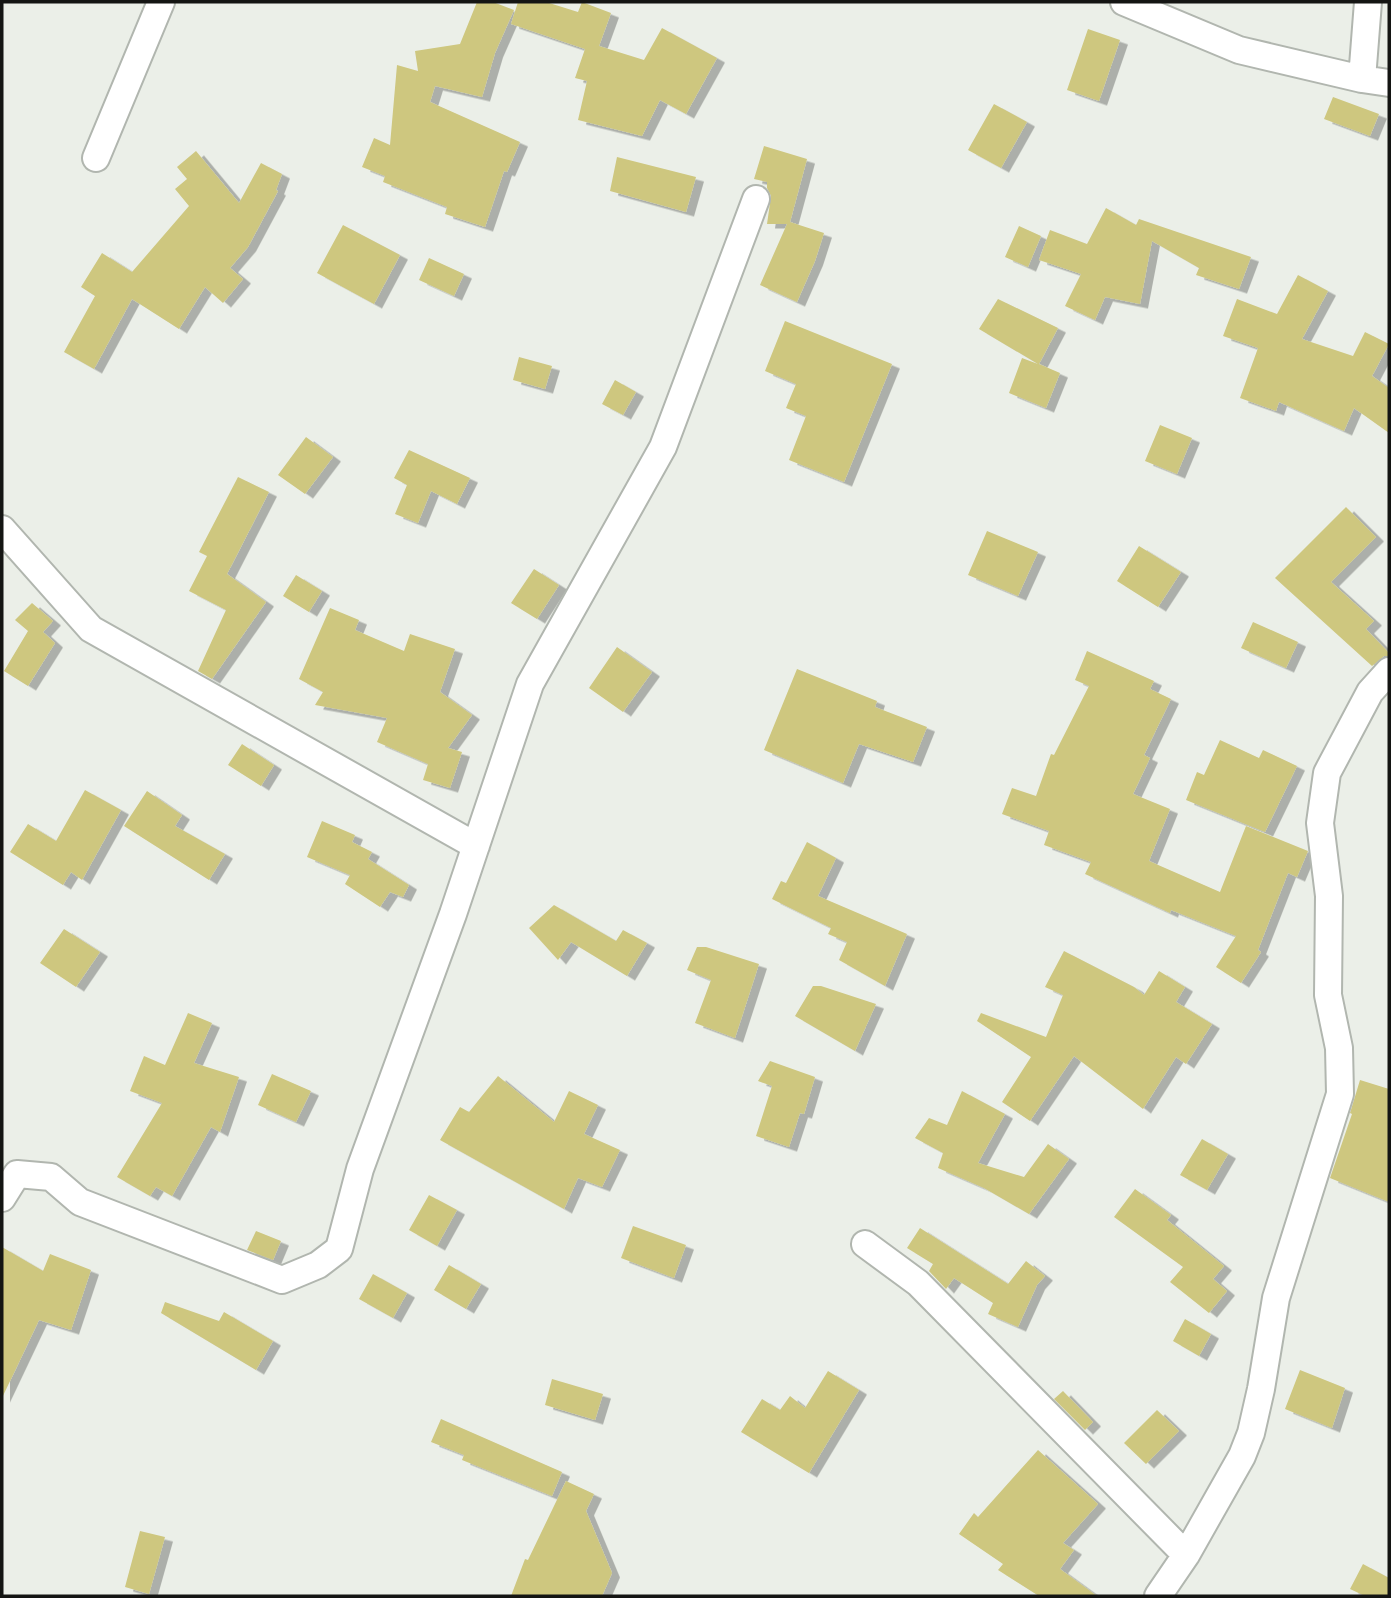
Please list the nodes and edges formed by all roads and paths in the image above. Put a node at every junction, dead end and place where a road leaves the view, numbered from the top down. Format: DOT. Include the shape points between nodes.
graph roads {
  1 [pos="161,2"];
  2 [pos="1124,2"];
  3 [pos="1368,2"];
  4 [pos="1362,79"];
  5 [pos="1389,83"];
  6 [pos="96,158"];
  7 [pos="756,199"];
  8 [pos="2,528"];
  9 [pos="1389,671"];
  10 [pos="476,846"];
  11 [pos="2,1198"];
  12 [pos="865,1244"];
  13 [pos="1186,1555"];
  14 [pos="1158,1596"];
  1 -- 6 [label="street"];
  2 -- 4 [label="street" via="1239,50"];
  3 -- 4 [label="street"];
  4 -- 5 [label="street"];
  7 -- 10 [label="street" via="663,447 530,684"];
  8 -- 10 [label="street" via="91,629"];
  9 -- 13 [label="street" via="1370,692 1327,773 1320,824 1329,895 1328,995 1339,1048 1340,1094 1276,1298 1251,1433"];
  10 -- 11 [label="street" via="360,1169 339,1249 329,1257 282,1280 80,1202 51,1177 17,1174"];
  12 -- 13 [label="street" via="918,1283"];
  13 -- 14 [label="street"];
}
